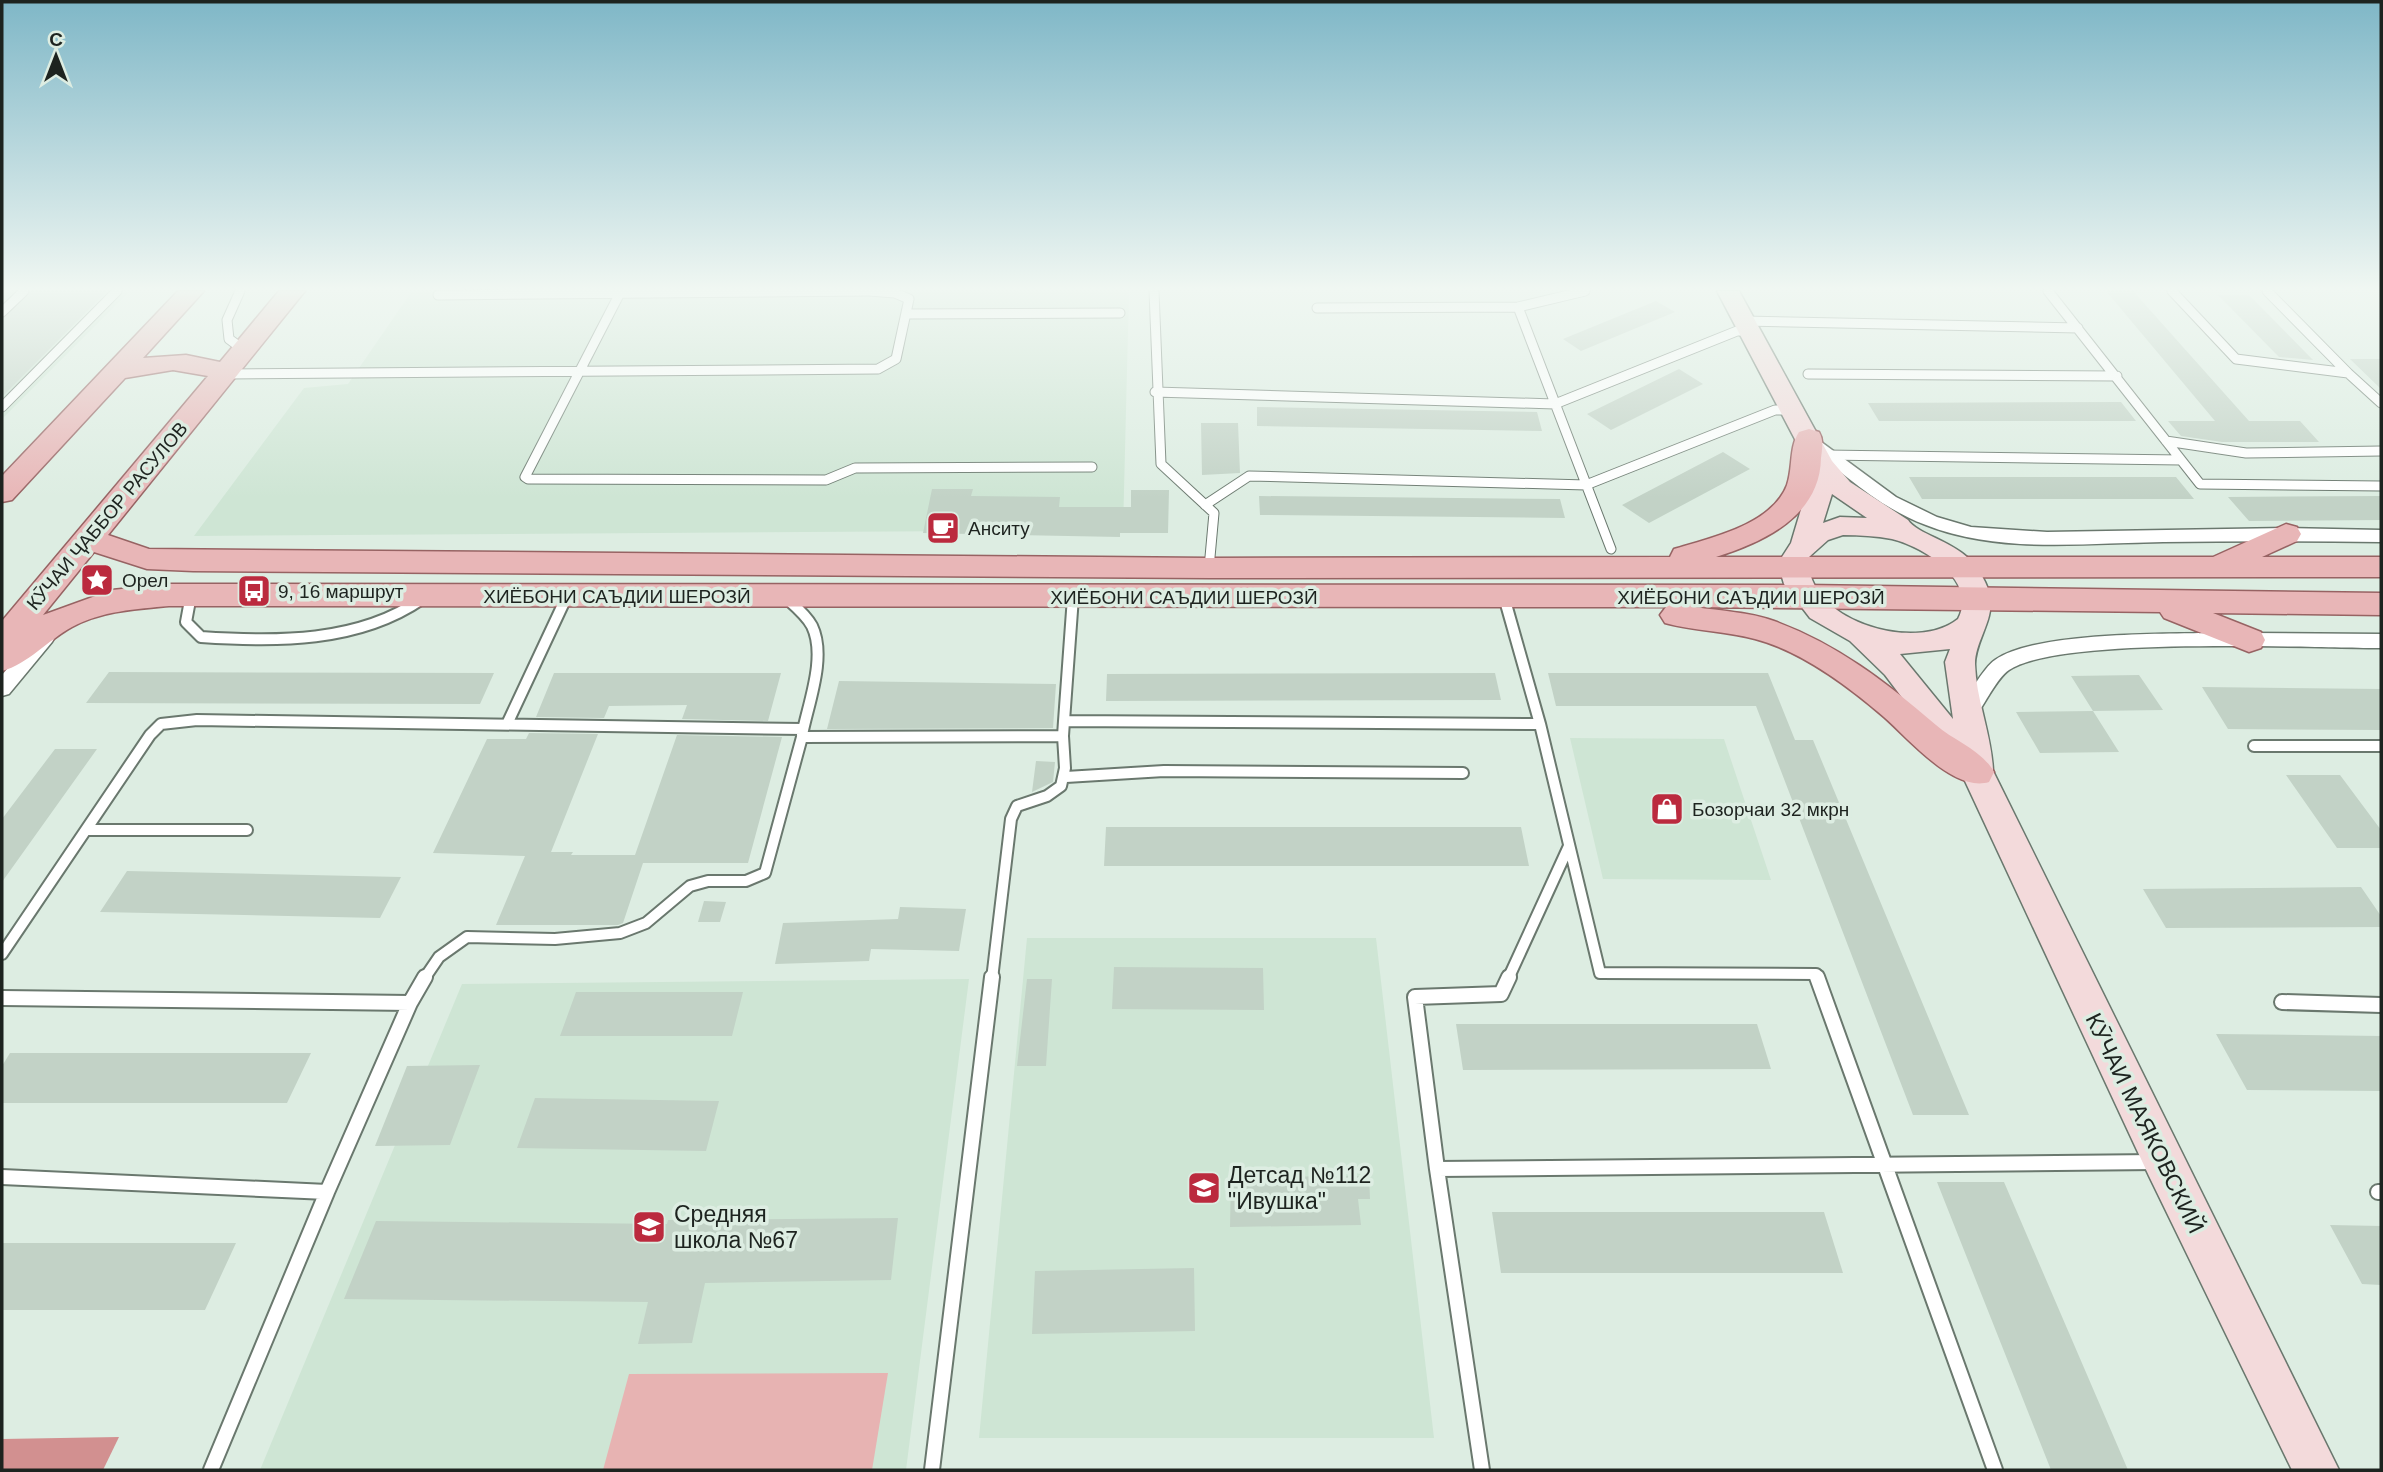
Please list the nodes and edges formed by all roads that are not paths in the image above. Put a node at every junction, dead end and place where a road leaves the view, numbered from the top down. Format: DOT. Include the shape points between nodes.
graph roads {
  1 [pos="49,360"];
  2 [pos="130,360"];
  3 [pos="236,360"];
  4 [pos="584,360"];
  5 [pos="895,360"];
  6 [pos="1155,360"];
  7 [pos="1538,360"];
  8 [pos="1665,360"];
  9 [pos="1765,360"];
  10 [pos="2103,360"];
  11 [pos="2242,360"];
  12 [pos="2335,360"];
  13 [pos="120,371"];
  14 [pos="578,371"];
  15 [pos="2348,373"];
  16 [pos="224,374"];
  17 [pos="1808,374"];
  18 [pos="2116,376"];
  19 [pos="1155,392"];
  20 [pos="2381,403"];
  21 [pos="1555,404"];
  22 [pos="2,407"];
  23 [pos="1794,410"];
  24 [pos="2166,441"];
  25 [pos="2381,451"];
  26 [pos="1820,453"];
  27 [pos="2180,460"];
  28 [pos="1092,467"];
  29 [pos="1586,485"];
  30 [pos="2381,486"];
  31 [pos="2,493"];
  32 [pos="1205,505"];
  33 [pos="2286,534"];
  34 [pos="2381,536"];
  35 [pos="1917,538"];
  36 [pos="87,539"];
  37 [pos="1611,549"];
  38 [pos="1798,554"];
  39 [pos="193,561"];
  40 [pos="2216,566"];
  41 [pos="1648,567"];
  42 [pos="1961,567"];
  43 [pos="2381,567"];
  44 [pos="1209,568"];
  45 [pos="180,596"];
  46 [pos="427,596"];
  47 [pos="567,596"];
  48 [pos="783,596"];
  49 [pos="1573,596"];
  50 [pos="1805,596"];
  51 [pos="1073,597"];
  52 [pos="1504,597"];
  53 [pos="2156,603"];
  54 [pos="2381,604"];
  55 [pos="1976,609"];
  56 [pos="62,618"];
  57 [pos="1861,634"];
  58 [pos="2249,639"];
  59 [pos="2381,641"];
  60 [pos="2,643"];
  61 [pos="2,659"];
  62 [pos="2,690"];
  63 [pos="1968,712"];
  64 [pos="508,722"];
  65 [pos="1064,722"];
  66 [pos="1540,724"];
  67 [pos="802,733"];
  68 [pos="1063,736"];
  69 [pos="2254,746"];
  70 [pos="2381,746"];
  71 [pos="1463,773"];
  72 [pos="1977,773"];
  73 [pos="1066,777"];
  74 [pos="86,830"];
  75 [pos="247,830"];
  76 [pos="1569,846"];
  77 [pos="2,954"];
  78 [pos="2,998"];
  79 [pos="2282,1002"];
  80 [pos="410,1003"];
  81 [pos="2381,1005"];
  82 [pos="2162,1162"];
  83 [pos="1887,1165"];
  84 [pos="1437,1169"];
  85 [pos="2,1177"];
  86 [pos="327,1192"];
  87 [pos="211,1470"];
  88 [pos="932,1470"];
  89 [pos="1482,1470"];
  90 [pos="1995,1470"];
  91 [pos="2316,1470"];
  1 -- 22 [label="lane"];
  2 -- 13 [label="main road"];
  3 -- 16 [label="main road, КӮЧАИ ҶАББОР РАСУЛОВ"];
  4 -- 14 [label="lane"];
  5 -- 14 [label="lane" via="878,369"];
  6 -- 19 [label="lane"];
  7 -- 21 [label="lane"];
  8 -- 21 [label="lane"];
  9 -- 23 [label="street"];
  10 -- 18 [label="lane"];
  11 -- 15 [label="lane"];
  12 -- 15 [label="lane"];
  13 -- 16 [label="main road" via="170,362 211,366"];
  13 -- 31 [label="main road"];
  14 -- 16 [label="lane"];
  14 -- 28 [label="lane" via="525,477 528,479 826,480 855,468"];
  15 -- 20 [label="lane"];
  16 -- 36 [label="main road, КӮЧАИ ҶАББОР РАСУЛОВ"];
  17 -- 18 [label="lane"];
  18 -- 24 [label="lane"];
  19 -- 21 [label="lane"];
  19 -- 32 [label="lane" via="1161,464"];
  21 -- 29 [label="lane"];
  23 -- 26 [label="street"];
  23 -- 29 [label="lane" via="1775,410"];
  24 -- 25 [label="lane" via="2227,452"];
  24 -- 27 [label="lane"];
  26 -- 27 [label="lane"];
  26 -- 33 [label="street" via="1890,501 1970,533 2047,538"];
  26 -- 35 [label="street" via="1840,488"];
  26 -- 38 [label="street" via="1821,486"];
  26 -- 41 [label="main road" via="1790,504 1768,522 1733,542"];
  27 -- 30 [label="lane" via="2200,484"];
  29 -- 32 [label="lane" via="1250,476"];
  29 -- 37 [label="lane"];
  32 -- 44 [label="lane" via="1214,513"];
  33 -- 34 [label="street"];
  33 -- 40 [label="main road"];
  35 -- 38 [label="street" via="1865,526 1829,529"];
  35 -- 42 [label="street"];
  36 -- 39 [label="main road, ХИЁБОНИ САЪДИИ ШЕРОЗӢ" via="147,559"];
  36 -- 60 [label="main road, КӮЧАИ ҶАББОР РАСУЛОВ"];
  38 -- 41 [label="main road, ХИЁБОНИ САЪДИИ ШЕРОЗӢ"];
  38 -- 42 [label="main road, ХИЁБОНИ САЪДИИ ШЕРОЗӢ"];
  38 -- 50 [label="street, КӮЧАИ МАЯКОВСКИЙ" via="1796,581"];
  39 -- 44 [label="main road, ХИЁБОНИ САЪДИИ ШЕРОЗӢ"];
  39 -- 45 [label="main road"];
  40 -- 42 [label="main road, ХИЁБОНИ САЪДИИ ШЕРОЗӢ"];
  40 -- 43 [label="main road, ХИЁБОНИ САЪДИИ ШЕРОЗӢ"];
  41 -- 44 [label="main road, ХИЁБОНИ САЪДИИ ШЕРОЗӢ"];
  42 -- 55 [label="street"];
  45 -- 46 [label="main road, ХИЁБОНИ САЪДИИ ШЕРОЗӢ"];
  45 -- 46 [label="lane" via="186,622 201,638 241,641 355,628 393,618"];
  45 -- 56 [label="main road, ХИЁБОНИ САЪДИИ ШЕРОЗӢ" via="112,601"];
  46 -- 47 [label="main road, ХИЁБОНИ САЪДИИ ШЕРОЗӢ"];
  47 -- 48 [label="main road, ХИЁБОНИ САЪДИИ ШЕРОЗӢ"];
  47 -- 64 [label="lane"];
  48 -- 51 [label="main road, ХИЁБОНИ САЪДИИ ШЕРОЗӢ"];
  48 -- 67 [label="lane" via="813,629 816,653"];
  49 -- 50 [label="main road, ХИЁБОНИ САЪДИИ ШЕРОЗӢ"];
  49 -- 52 [label="main road, ХИЁБОНИ САЪДИИ ШЕРОЗӢ"];
  49 -- 72 [label="main road" via="1763,629 1812,650 1853,675"];
  50 -- 55 [label="main road, ХИЁБОНИ САЪДИИ ШЕРОЗӢ"];
  50 -- 57 [label="street, КӮЧАИ МАЯКОВСКИЙ" via="1839,624"];
  51 -- 52 [label="main road, ХИЁБОНИ САЪДИИ ШЕРОЗӢ"];
  51 -- 65 [label="lane"];
  52 -- 66 [label="lane"];
  53 -- 54 [label="main road, ХИЁБОНИ САЪДИИ ШЕРОЗӢ"];
  53 -- 55 [label="main road, ХИЁБОНИ САЪДИИ ШЕРОЗӢ"];
  53 -- 58 [label="main road"];
  55 -- 57 [label="street, КӮЧАИ МАЯКОВСКИЙ" via="1961,633 1951,637 1917,644"];
  55 -- 63 [label="street, КӮЧАИ МАЯКОВСКИЙ" via="1960,662"];
  56 -- 61 [label="main road, ХИЁБОНИ САЪДИИ ШЕРОЗӢ"];
  56 -- 62 [label="street"];
  57 -- 72 [label="street, КӮЧАИ МАЯКОВСКИЙ" via="1896,667"];
  58 -- 59 [label="street"];
  58 -- 63 [label="street" via="2038,650 2001,665"];
  63 -- 72 [label="street, КӮЧАИ МАЯКОВСКИЙ"];
  64 -- 67 [label="lane"];
  64 -- 74 [label="lane" via="197,720 161,724"];
  65 -- 66 [label="lane"];
  65 -- 68 [label="lane"];
  66 -- 76 [label="lane"];
  67 -- 68 [label="lane"];
  67 -- 80 [label="lane" via="765,873 741,884 710,881 687,888 642,925 615,936 467,937 447,947 433,962"];
  68 -- 73 [label="lane"];
  69 -- 70 [label="lane"];
  71 -- 73 [label="lane" via="1164,771"];
  72 -- 82 [label="street, КӮЧАИ МАЯКОВСКИЙ"];
  73 -- 88 [label="lane" via="1061,790 1017,806 1011,819"];
  74 -- 75 [label="lane"];
  74 -- 77 [label="lane"];
  76 -- 83 [label="lane" via="1600,973 1816,974"];
  76 -- 84 [label="lane" via="1501,995 1415,997"];
  78 -- 80 [label="lane"];
  79 -- 81 [label="lane"];
  80 -- 86 [label="lane"];
  82 -- 83 [label="lane"];
  82 -- 91 [label="street, КӮЧАИ МАЯКОВСКИЙ"];
  83 -- 84 [label="lane"];
  83 -- 90 [label="lane"];
  84 -- 89 [label="lane"];
  85 -- 86 [label="lane"];
  86 -- 87 [label="lane"];
}
